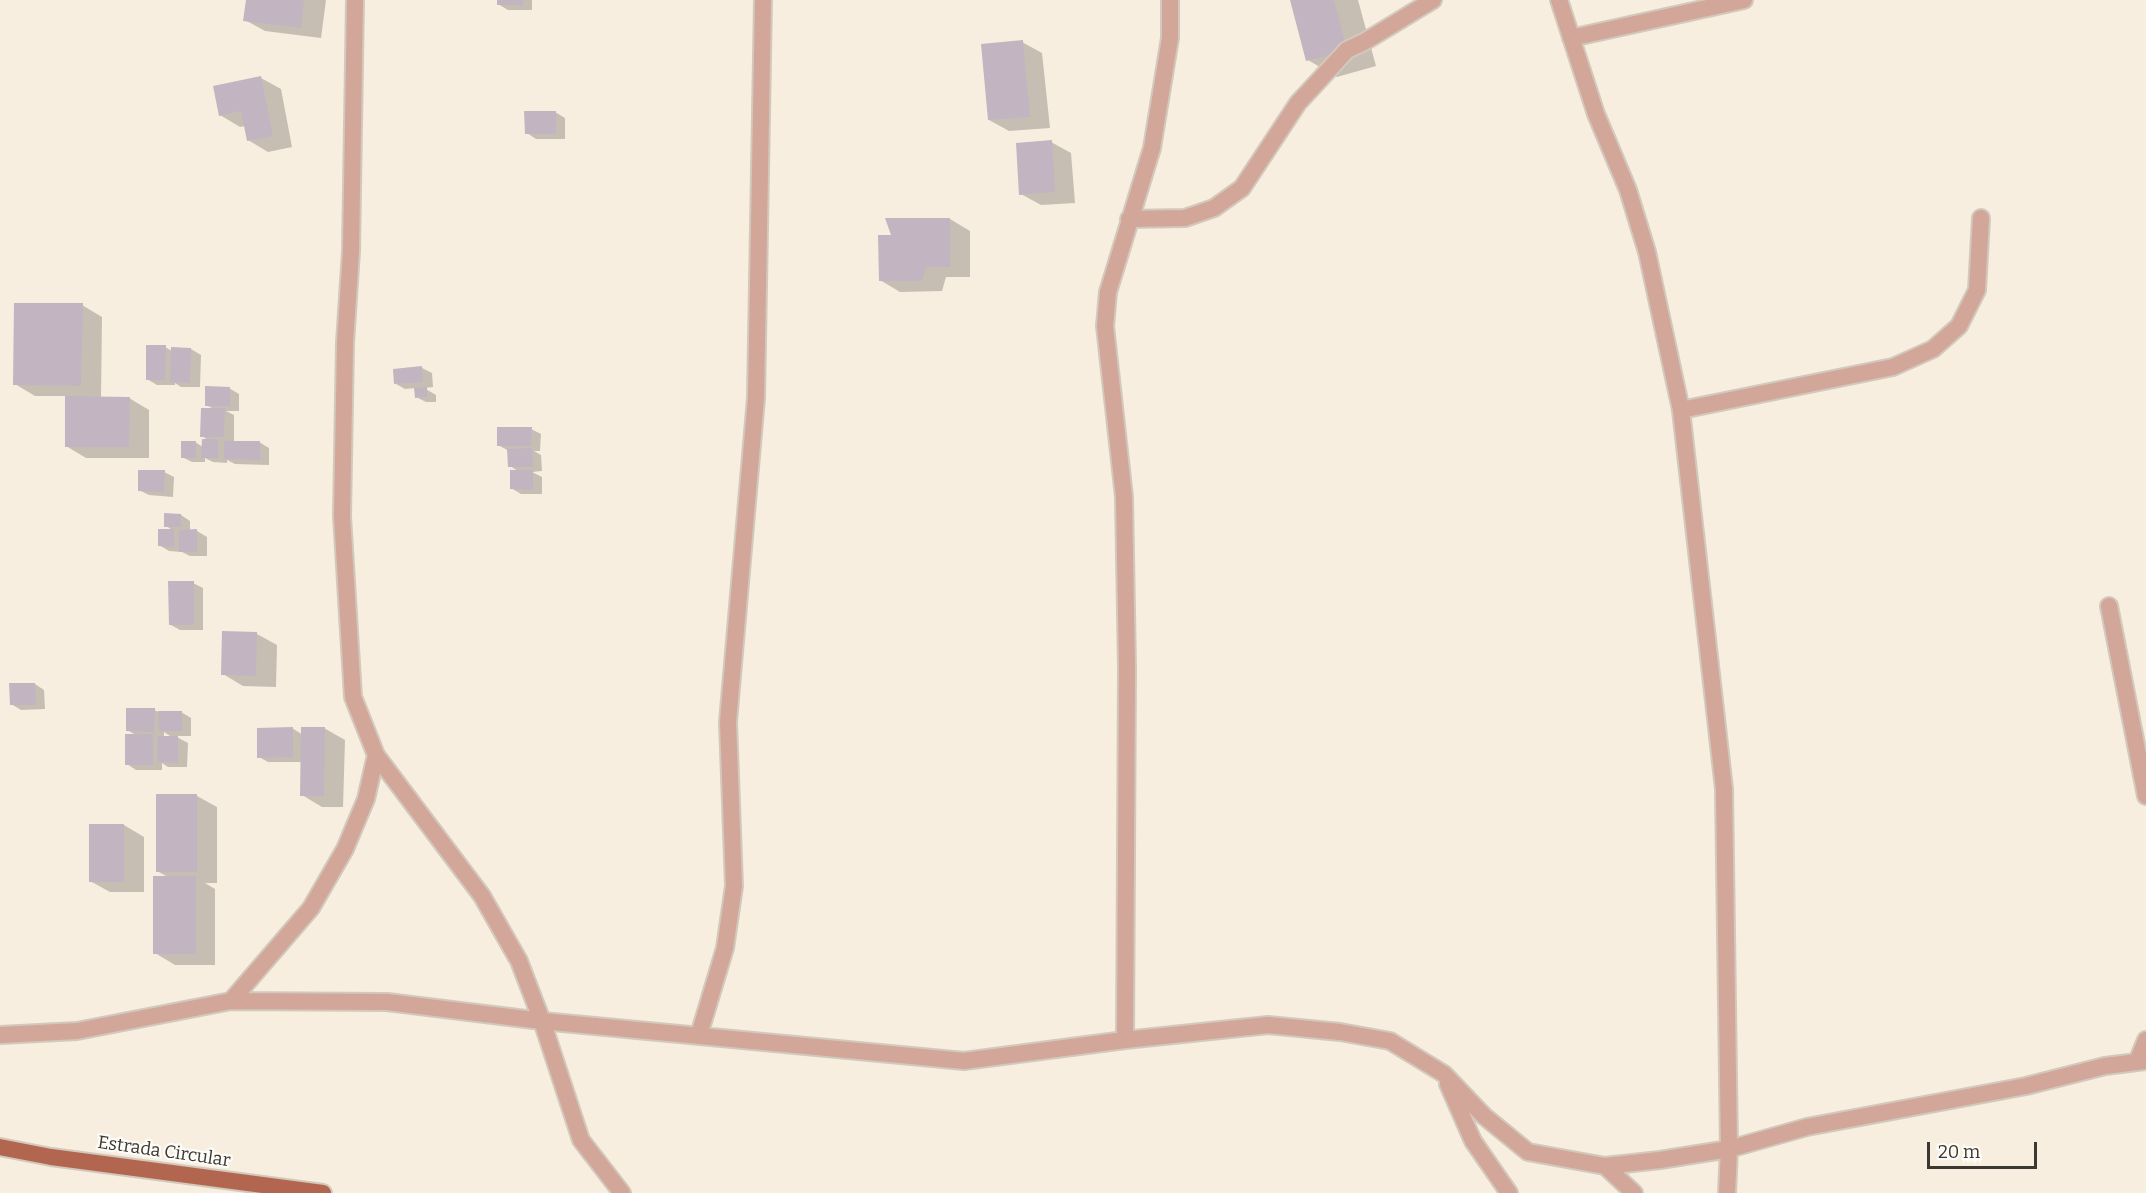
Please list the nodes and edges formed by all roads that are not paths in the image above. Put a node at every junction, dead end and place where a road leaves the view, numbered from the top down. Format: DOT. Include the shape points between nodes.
graph roads {
  1 [pos="356,0"];
  2 [pos="763,0"];
  3 [pos="1170,0"];
  4 [pos="1433,0"];
  5 [pos="1559,0"];
  6 [pos="1744,0"];
  7 [pos="1571,38"];
  8 [pos="1981,218"];
  9 [pos="1129,219"];
  10 [pos="1681,410"];
  11 [pos="2109,606"];
  12 [pos="376,755"];
  13 [pos="2146,796"];
  14 [pos="231,1001"];
  15 [pos="542,1021"];
  16 [pos="0,1035"];
  17 [pos="699,1035"];
  18 [pos="1125,1040"];
  19 [pos="2146,1040"];
  20 [pos="2141,1062"];
  21 [pos="1444,1074"];
  22 [pos="0,1147"];
  23 [pos="1729,1149"];
  24 [pos="1605,1166"];
  25 [pos="323,1193"];
  26 [pos="622,1193"];
  27 [pos="1509,1193"];
  28 [pos="1634,1193"];
  29 [pos="1727,1193"];
  1 -- 12 [label="street" via="342,516 353,697"];
  2 -- 17 [label="street" via="756,398 728,722 734,886 725,948"];
  3 -- 9 [label="street" via="1170,38 1152,148"];
  4 -- 9 [label="street" via="1347,50 1298,103 1242,188 1214,208 1185,218"];
  5 -- 7 [label="street"];
  6 -- 7 [label="street"];
  7 -- 10 [label="street" via="1647,252"];
  8 -- 10 [label="street" via="1977,290 1959,326 1933,349 1893,367"];
  9 -- 18 [label="street" via="1108,292 1105,326 1124,497"];
  10 -- 23 [label="street" via="1724,789"];
  11 -- 13 [label="street"];
  12 -- 14 [label="street" via="366,799 311,908"];
  12 -- 15 [label="street" via="482,896 519,961"];
  14 -- 15 [label="street" via="387,1002"];
  14 -- 16 [label="street" via="77,1031"];
  15 -- 17 [label="street"];
  15 -- 26 [label="street" via="581,1140"];
  17 -- 18 [label="street" via="964,1061"];
  18 -- 21 [label="street" via="1268,1025 1340,1032 1390,1041"];
  19 -- 20 [label="street"];
  20 -- 23 [label="street" via="1807,1127"];
  21 -- 24 [label="street" via="1484,1116 1528,1152"];
  21 -- 27 [label="street" via="1473,1141"];
  22 -- 25 [label="main road, Estrada Circular"];
  23 -- 24 [label="street"];
  23 -- 29 [label="street"];
  24 -- 28 [label="street"];
}
